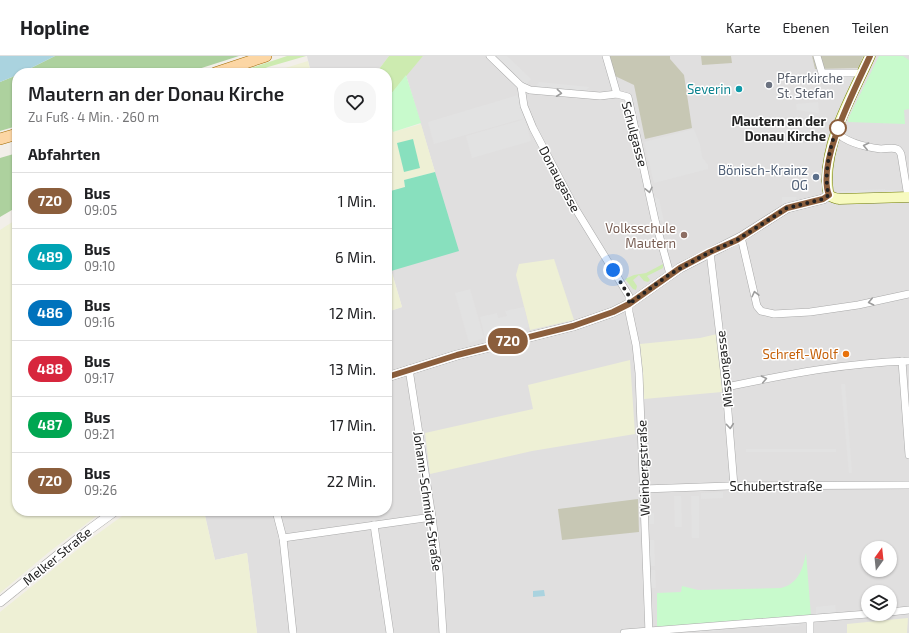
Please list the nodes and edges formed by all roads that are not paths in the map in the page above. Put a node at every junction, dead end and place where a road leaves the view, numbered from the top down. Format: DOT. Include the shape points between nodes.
graph roads {
  1 [pos="266,56"];
  2 [pos="490,56"];
  3 [pos="606,56"];
  4 [pos="817,56"];
  5 [pos="870,56"];
  6 [pos="229,68"];
  7 [pos="862,73"];
  8 [pos="521,86"];
  9 [pos="617,94"];
  10 [pos="836,132"];
  11 [pos="12,135"];
  12 [pos="0,139"];
  13 [pos="829,195"];
  14 [pos="908,197"];
  15 [pos="741,237"];
  16 [pos="710,252"];
  17 [pos="670,274"];
  18 [pos="909,294"];
  19 [pos="629,304"];
  20 [pos="905,361"];
  21 [pos="409,369"];
  22 [pos="392,375"];
  23 [pos="726,387"];
  24 [pos="909,455"];
  25 [pos="909,485"];
  26 [pos="734,486"];
  27 [pos="643,489"];
  28 [pos="108,516"];
  29 [pos="277,516"];
  30 [pos="432,517"];
  31 [pos="374,525"];
  32 [pos="283,538"];
  33 [pos="0,602"];
  34 [pos="909,610"];
  35 [pos="897,611"];
  36 [pos="861,615"];
  37 [pos="810,619"];
  38 [pos="649,632"];
  39 [pos="293,633"];
  40 [pos="390,633"];
  41 [pos="443,633"];
  42 [pos="624,633"];
  43 [pos="810,633"];
  1 -- 6 [label="main road"];
  2 -- 8 [label="street"];
  3 -- 9 [label="street"];
  4 -- 7 [label="street" via="822,73"];
  5 -- 7 [label="main road"];
  7 -- 10 [label="main road"];
  8 -- 9 [label="street, Schulgasse, one-way" via="530,90 576,95"];
  8 -- 19 [label="street, Donaugasse" via="524,106 533,128 575,208 628,294"];
  9 -- 17 [label="street, Schulgasse, one-way" via="628,98 655,220"];
  10 -- 13 [label="main road" via="827,169"];
  14 -- 10 [label="street, one-way" via="899,151 863,145 843,138"];
  11 -- 12 [label="main road"];
  13 -- 14 [label="main road" via="839,199"];
  13 -- 15 [label="street" via="823,199 787,208"];
  15 -- 16 [label="street"];
  18 -- 15 [label="street, one-way" via="810,312 774,314 761,311 757,306"];
  16 -- 17 [label="street"];
  16 -- 23 [label="street, Missongasse"];
  17 -- 19 [label="street"];
  19 -- 21 [label="street" via="592,320"];
  19 -- 27 [label="street, Weinbergstraße" via="639,373"];
  23 -- 20 [label="street, one-way" via="828,367"];
  20 -- 24 [label="street"];
  21 -- 22 [label="street"];
  21 -- 30 [label="street, Johann-Schmidt-Straße"];
  23 -- 26 [label="street, Missongasse, one-way"];
  25 -- 26 [label="street, Schubertstraße"];
  26 -- 27 [label="street, Schubertstraße"];
  27 -- 38 [label="street, Weinbergstraße"];
  28 -- 33 [label="street, Melker Straße"];
  29 -- 32 [label="street"];
  30 -- 31 [label="street"];
  30 -- 41 [label="street, Johann-Schmidt-Straße"];
  31 -- 32 [label="street"];
  31 -- 40 [label="street"];
  32 -- 39 [label="street"];
  34 -- 35 [label="street"];
  36 -- 37 [label="street"];
  37 -- 38 [label="street"];
  37 -- 43 [label="street"];
  38 -- 42 [label="street"];
}
